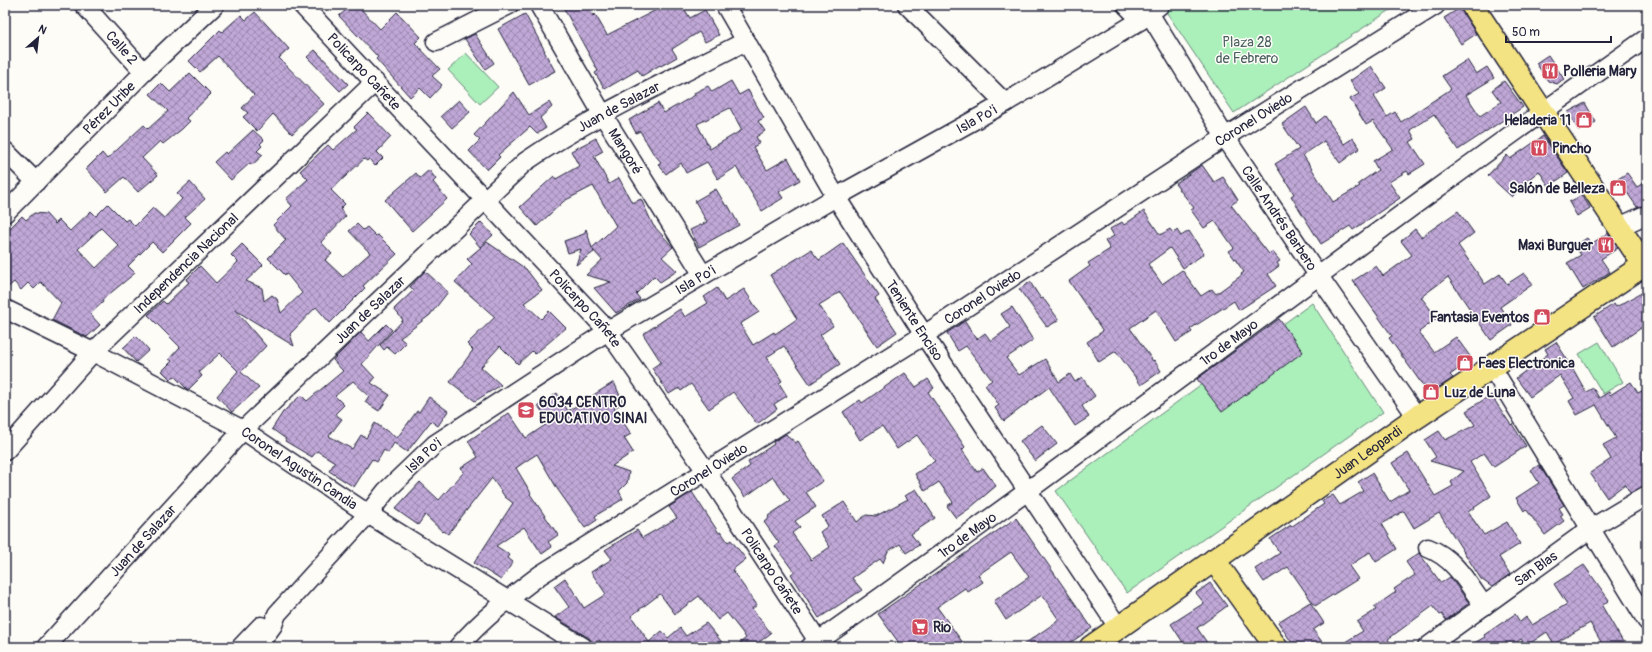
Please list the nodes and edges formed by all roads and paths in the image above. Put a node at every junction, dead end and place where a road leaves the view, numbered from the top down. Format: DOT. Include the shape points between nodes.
graph roads {
  1 [pos="84,5"];
  2 [pos="215,5"];
  3 [pos="302,5"];
  4 [pos="509,5"];
  5 [pos="539,5"];
  6 [pos="725,5"];
  7 [pos="907,5"];
  8 [pos="1126,5"];
  9 [pos="1436,5"];
  10 [pos="1472,5"];
  11 [pos="1150,13"];
  12 [pos="1647,38"];
  13 [pos="746,41"];
  14 [pos="436,42"];
  15 [pos="144,72"];
  16 [pos="375,82"];
  17 [pos="1005,103"];
  18 [pos="1542,111"];
  19 [pos="603,115"];
  20 [pos="1225,137"];
  21 [pos="5,151"];
  22 [pos="36,182"];
  23 [pos="836,197"];
  24 [pos="485,199"];
  25 [pos="5,213"];
  26 [pos="1643,216"];
  27 [pos="1619,227"];
  28 [pos="1645,264"];
  29 [pos="703,275"];
  30 [pos="1318,275"];
  31 [pos="5,310"];
  32 [pos="608,331"];
  33 [pos="924,335"];
  34 [pos="93,352"];
  35 [pos="1491,366"];
  36 [pos="1417,417"];
  37 [pos="243,430"];
  38 [pos="5,451"];
  39 [pos="706,470"];
  40 [pos="1028,490"];
  41 [pos="1647,495"];
  42 [pos="368,514"];
  43 [pos="1590,530"];
  44 [pos="1428,548"];
  45 [pos="1214,560"];
  46 [pos="508,599"];
  47 [pos="1484,606"];
  48 [pos="277,614"];
  49 [pos="1647,621"];
  50 [pos="1118,627"];
  51 [pos="817,645"];
  52 [pos="46,647"];
  53 [pos="241,647"];
  54 [pos="257,647"];
  55 [pos="458,647"];
  56 [pos="583,647"];
  57 [pos="1091,647"];
  58 [pos="1276,647"];
  59 [pos="1427,647"];
  1 -- 15 [label="street, Calle 2"];
  2 -- 15 [label="street, Pérez Uribe"];
  3 -- 16 [label="street, Policarpo Cañete"];
  4 -- 14 [label="street"];
  5 -- 19 [label="street, Mangoré"];
  6 -- 13 [label="street, Teniente Enciso"];
  7 -- 17 [label="street"];
  8 -- 11 [label="street, Calle Andrés Barbero"];
  9 -- 20 [label="street, Coronel Oviedo"];
  10 -- 18 [label="main road"];
  11 -- 17 [label="street, Isla Po'i"];
  11 -- 20 [label="street, Calle Andrés Barbero"];
  12 -- 18 [label="street, 1ro de Mayo"];
  13 -- 19 [label="street, Juan de Salazar"];
  13 -- 23 [label="street, Teniente Enciso"];
  15 -- 22 [label="street, Pérez Uribe"];
  16 -- 24 [label="street, Policarpo Cañete"];
  16 -- 34 [label="street, Independencia Nacional"];
  17 -- 23 [label="street, Isla Po'i"];
  18 -- 27 [label="main road"];
  18 -- 30 [label="street, 1ro de Mayo"];
  19 -- 24 [label="street, Juan de Salazar" via="544,148"];
  19 -- 29 [label="street, Mangoré"];
  20 -- 30 [label="street, Calle Andrés Barbero"];
  20 -- 33 [label="street, Coronel Oviedo"];
  21 -- 22 [label="street"];
  22 -- 25 [label="street, Pérez Uribe"];
  23 -- 29 [label="street, Isla Po'i"];
  23 -- 33 [label="street, Teniente Enciso"];
  24 -- 32 [label="street, Policarpo Cañete"];
  24 -- 37 [label="street, Juan de Salazar"];
  26 -- 27 [label="street"];
  27 -- 28 [label="main road"];
  28 -- 35 [label="main road, Juan Leopardi"];
  29 -- 32 [label="street, Isla Po'i"];
  30 -- 36 [label="street, Calle Andrés Barbero"];
  30 -- 40 [label="street, 1ro de Mayo"];
  31 -- 34 [label="street, Coronel Agustin Candia"];
  32 -- 39 [label="street, Policarpo Cañete"];
  32 -- 42 [label="street, Isla Po'i" via="435,444 386,491"];
  33 -- 39 [label="street, Coronel Oviedo"];
  33 -- 40 [label="street, Teniente Enciso"];
  34 -- 37 [label="street, Coronel Agustin Candia"];
  34 -- 38 [label="street, Independencia Nacional"];
  35 -- 36 [label="main road, Juan Leopardi"];
  35 -- 43 [label="street"];
  36 -- 45 [label="main road, Juan Leopardi"];
  37 -- 42 [label="street, Coronel Agustin Candia"];
  37 -- 52 [label="street, Juan de Salazar"];
  39 -- 46 [label="street, Coronel Oviedo" via="540,574"];
  39 -- 51 [label="street, Policarpo Cañete"];
  40 -- 50 [label="street, Teniente Enciso"];
  40 -- 51 [label="street, 1ro de Mayo"];
  41 -- 43 [label="street, San Blas"];
  42 -- 46 [label="street, Coronel Agustin Candia"];
  42 -- 48 [label="street, Isla Po'i"];
  43 -- 47 [label="street, San Blas"];
  43 -- 49 [label="street"];
  44 -- 47 [label="street" via="1441,554 1454,565"];
  45 -- 50 [label="main road, Juan Leopardi"];
  45 -- 58 [label="main road"];
  46 -- 55 [label="street, Coronel Oviedo"];
  46 -- 56 [label="street, Coronel Agustin Candia"];
  47 -- 59 [label="street, San Blas"];
  48 -- 53 [label="street, Isla Po'i"];
  48 -- 54 [label="street, Isla Po'i"];
  50 -- 57 [label="main road, Juan Leopardi"];
}
